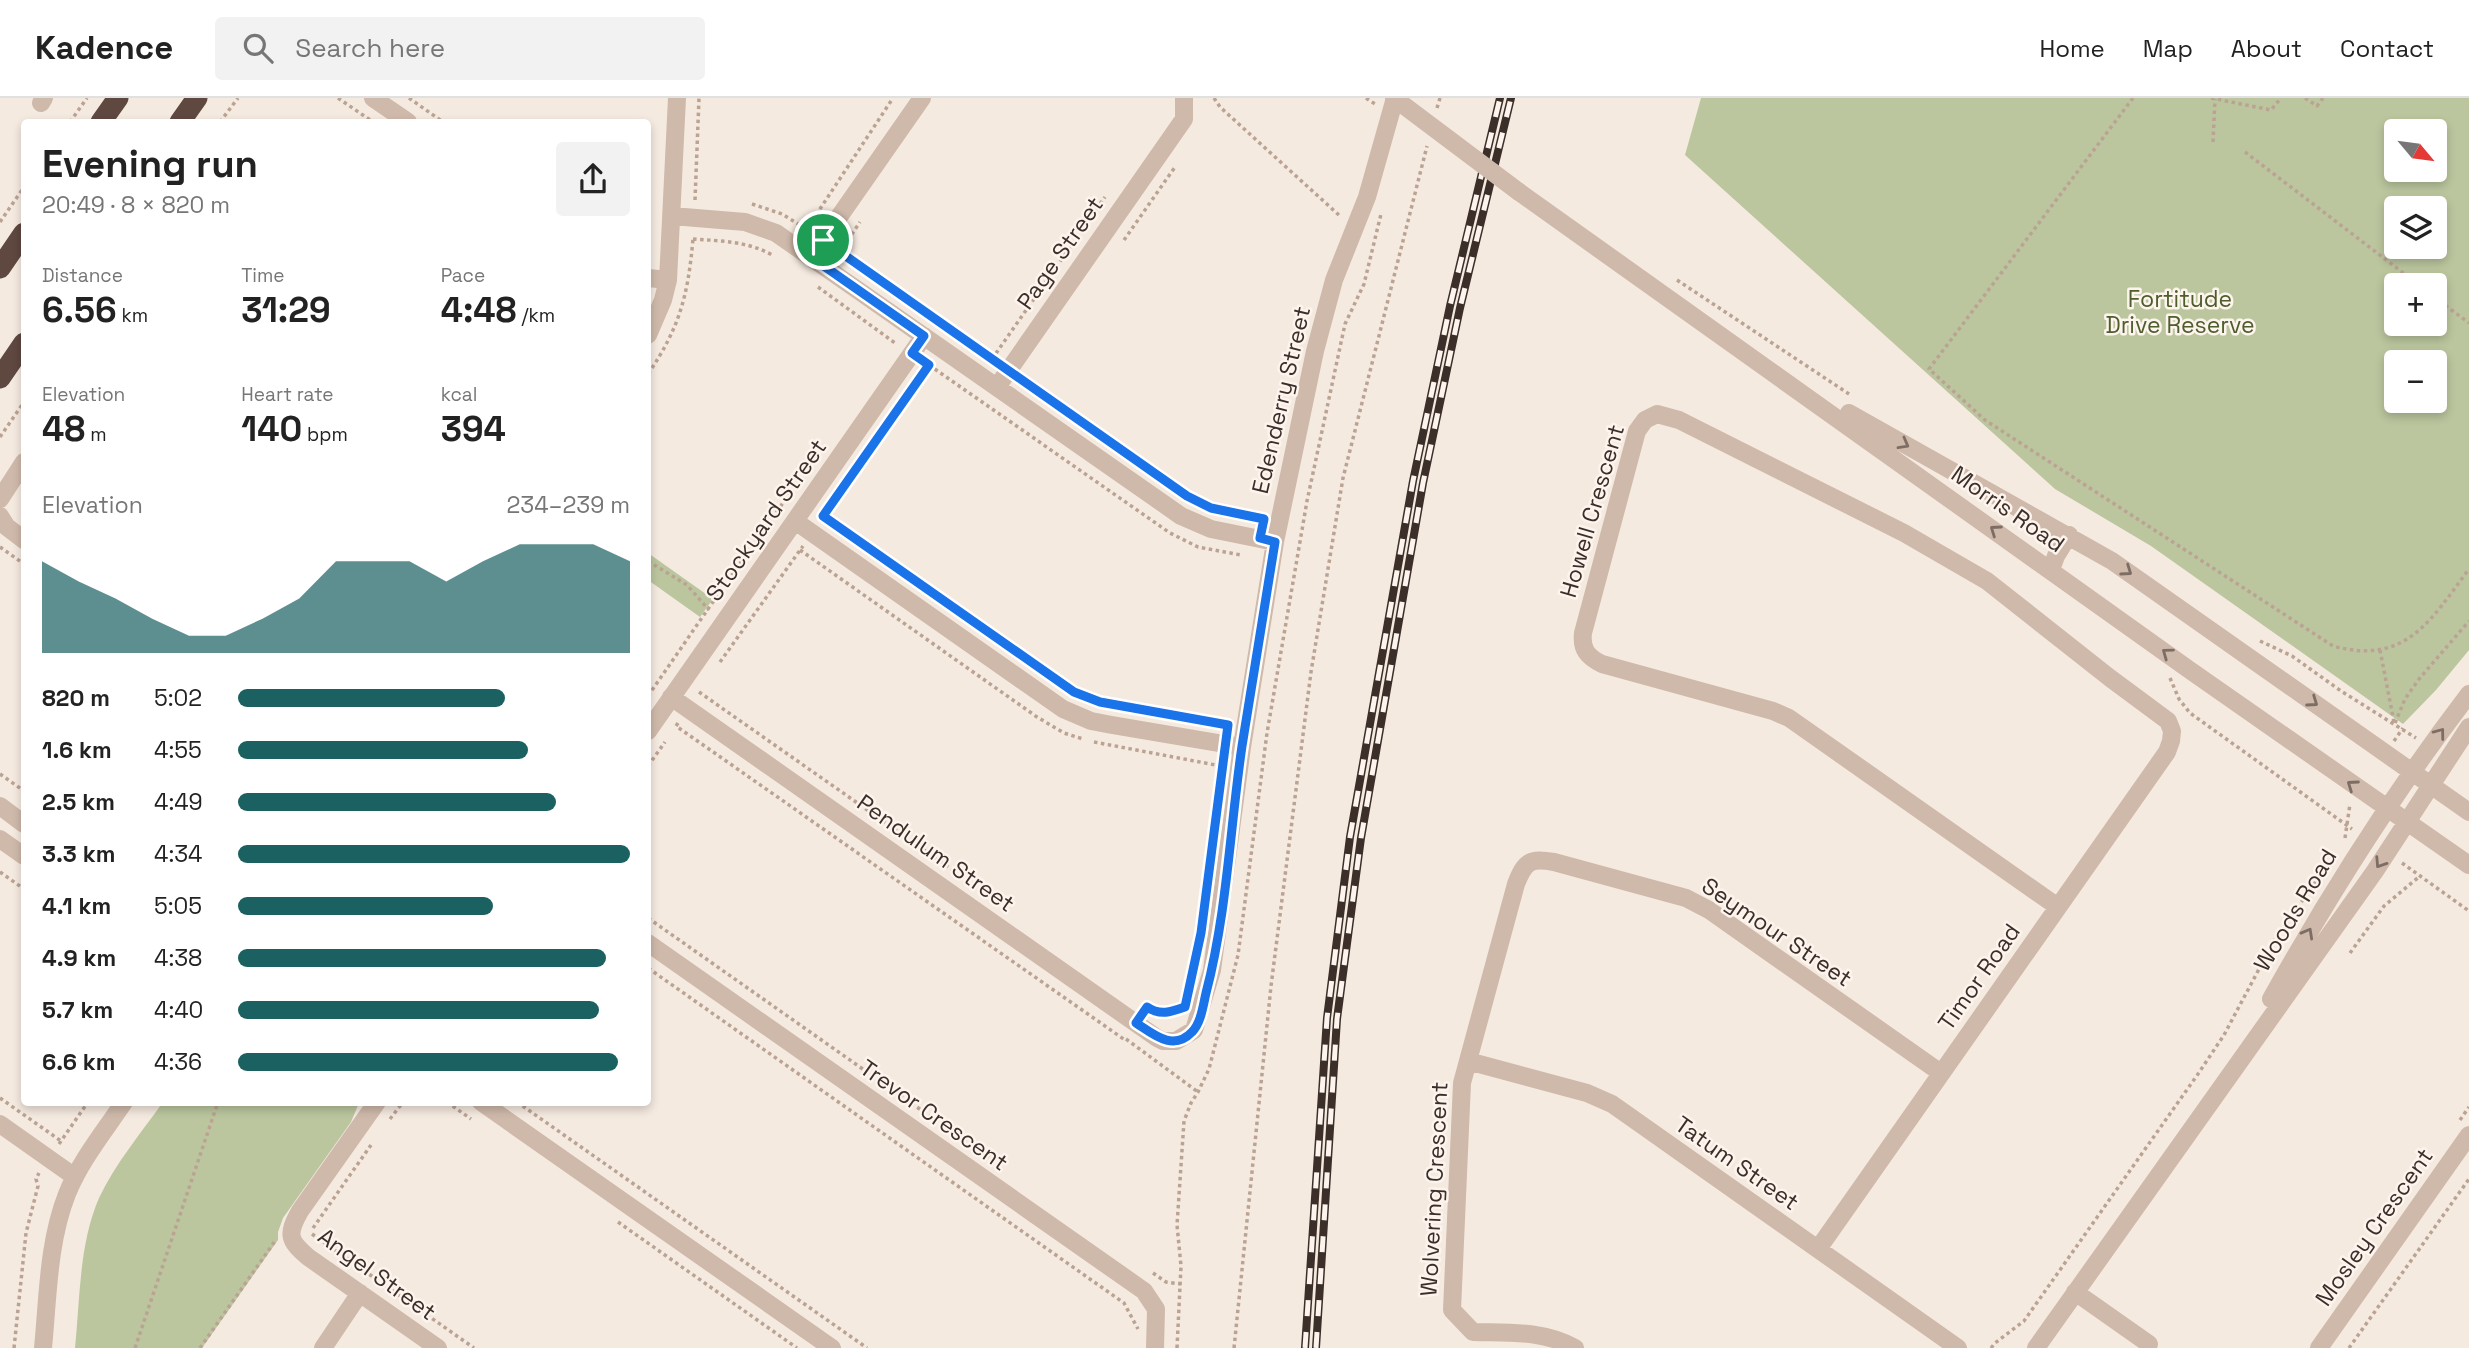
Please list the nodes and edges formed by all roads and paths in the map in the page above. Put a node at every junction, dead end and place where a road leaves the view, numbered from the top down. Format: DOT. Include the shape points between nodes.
graph roads {
  1 [pos="87,98"];
  2 [pos="118,98"];
  3 [pos="197,98"];
  4 [pos="238,98"];
  5 [pos="338,98"];
  6 [pos="373,98"];
  7 [pos="409,98"];
  8 [pos="677,98"];
  9 [pos="893,98"];
  10 [pos="922,98"];
  11 [pos="1184,98"];
  12 [pos="1214,98"];
  13 [pos="1366,98"];
  14 [pos="1440,98"];
  15 [pos="2133,98"];
  16 [pos="2213,98"];
  17 [pos="2281,98"];
  18 [pos="2305,98"];
  19 [pos="2323,98"];
  20 [pos="1389,101"];
  21 [pos="1437,111"];
  22 [pos="72,119"];
  23 [pos="103,119"];
  24 [pos="182,119"];
  25 [pos="222,119"];
  26 [pos="369,119"];
  27 [pos="404,119"];
  28 [pos="439,119"];
  29 [pos="1430,136"];
  30 [pos="2213,142"];
  31 [pos="2245,152"];
  32 [pos="21,191"];
  33 [pos="1519,192"];
  34 [pos="1107,194"];
  35 [pos="745,202"];
  36 [pos="1383,210"];
  37 [pos="672,216"];
  38 [pos="814,218"];
  39 [pos="0,222"];
  40 [pos="1356,225"];
  41 [pos="1376,235"];
  42 [pos="21,237"];
  43 [pos="693,239"];
  44 [pos="823,240"];
  45 [pos="775,257"];
  46 [pos="811,257"];
  47 [pos="0,268"];
  48 [pos="2403,273"];
  49 [pos="651,278"];
  50 [pos="668,280"];
  51 [pos="808,280"];
  52 [pos="2447,307"];
  53 [pos="2469,323"];
  54 [pos="651,328"];
  55 [pos="924,336"];
  56 [pos="896,342"];
  57 [pos="21,347"];
  58 [pos="888,353"];
  59 [pos="912,353"];
  60 [pos="1337,356"];
  61 [pos="992,359"];
  62 [pos="1008,370"];
  63 [pos="0,378"];
  64 [pos="997,387"];
  65 [pos="21,406"];
  66 [pos="0,437"];
  67 [pos="21,467"];
  68 [pos="794,487"];
  69 [pos="0,499"];
  70 [pos="1211,508"];
  71 [pos="0,516"];
  72 [pos="823,516"];
  73 [pos="795,522"];
  74 [pos="811,533"];
  75 [pos="2069,536"];
  76 [pos="21,538"];
  77 [pos="1268,540"];
  78 [pos="867,547"];
  79 [pos="651,563"];
  80 [pos="2469,569"];
  81 [pos="2051,570"];
  82 [pos="708,610"];
  83 [pos="2469,621"];
  84 [pos="2380,650"];
  85 [pos="715,670"];
  86 [pos="1063,685"];
  87 [pos="651,692"];
  88 [pos="2469,694"];
  89 [pos="671,697"];
  90 [pos="688,709"];
  91 [pos="1138,709"];
  92 [pos="676,726"];
  93 [pos="651,727"];
  94 [pos="2469,727"];
  95 [pos="1245,729"];
  96 [pos="2172,730"];
  97 [pos="1267,733"];
  98 [pos="1234,746"];
  99 [pos="651,762"];
  100 [pos="1223,766"];
  101 [pos="2412,772"];
  102 [pos="0,774"];
  103 [pos="2430,785"];
  104 [pos="21,789"];
  105 [pos="0,806"];
  106 [pos="2387,808"];
  107 [pos="2469,813"];
  108 [pos="2406,821"];
  109 [pos="21,822"];
  110 [pos="2367,839"];
  111 [pos="2344,841"];
  112 [pos="2386,852"];
  113 [pos="1529,862"];
  114 [pos="2469,865"];
  115 [pos="0,872"];
  116 [pos="957,873"];
  117 [pos="2322,874"];
  118 [pos="2420,876"];
  119 [pos="21,887"];
  120 [pos="2058,907"];
  121 [pos="2469,911"];
  122 [pos="651,920"];
  123 [pos="651,945"];
  124 [pos="2350,953"];
  125 [pos="651,970"];
  126 [pos="1185,1007"];
  127 [pos="1136,1023"];
  128 [pos="1125,1040"];
  129 [pos="1176,1041"];
  130 [pos="1468,1061"];
  131 [pos="1941,1073"];
  132 [pos="2227,1078"];
  133 [pos="1198,1092"];
  134 [pos="0,1098"];
  135 [pos="85,1106"];
  136 [pos="121,1106"];
  137 [pos="217,1106"];
  138 [pos="374,1106"];
  139 [pos="453,1106"];
  140 [pos="487,1106"];
  141 [pos="523,1106"];
  142 [pos="0,1124"];
  143 [pos="481,1126"];
  144 [pos="2469,1135"];
  145 [pos="61,1141"];
  146 [pos="49,1158"];
  147 [pos="997,1163"];
  148 [pos="75,1177"];
  149 [pos="2469,1179"];
  150 [pos="616,1221"];
  151 [pos="310,1232"];
  152 [pos="291,1237"];
  153 [pos="1818,1249"];
  154 [pos="1143,1266"];
  155 [pos="1181,1284"];
  156 [pos="2075,1292"];
  157 [pos="360,1293"];
  158 [pos="1139,1331"];
  159 [pos="2149,1344"];
  160 [pos="14,1348"];
  161 [pos="43,1348"];
  162 [pos="135,1348"];
  163 [pos="200,1348"];
  164 [pos="323,1348"];
  165 [pos="438,1348"];
  166 [pos="474,1348"];
  167 [pos="797,1348"];
  168 [pos="832,1348"];
  169 [pos="867,1348"];
  170 [pos="1155,1348"];
  171 [pos="1234,1348"];
  172 [pos="1575,1348"];
  173 [pos="1958,1348"];
  174 [pos="1991,1348"];
  175 [pos="2036,1348"];
  176 [pos="2319,1348"];
  177 [pos="2349,1348"];
  1 -- 22 [label="path"];
  2 -- 23 [label="highway"];
  3 -- 24 [label="highway"];
  4 -- 25 [label="path"];
  5 -- 26 [label="path"];
  6 -- 27 [label="street"];
  7 -- 28 [label="path"];
  8 -- 37 [label="street"];
  9 -- 38 [label="path"];
  10 -- 44 [label="street"];
  11 -- 62 [label="street, Page Street" via="1184,119"];
  12 -- 40 [label="path" via="1325,204"];
  13 -- 20 [label="path"];
  14 -- 21 [label="path"];
  15 -- 84 [label="path" via="1929,369 1985,421 2320,638 2347,650"];
  16 -- 17 [label="path" via="2271,110"];
  16 -- 30 [label="path"];
  18 -- 19 [label="path" via="2316,106"];
  20 -- 33 [label="street, Morris Road, bridge"];
  20 -- 40 [label="street, Edenderry Street"];
  29 -- 171 [label="path" via="1343,478 1311,672 1271,986"];
  31 -- 48 [label="path"];
  32 -- 39 [label="path"];
  33 -- 75 [label="street, Morris Road, one-way" via="1862,421"];
  81 -- 33 [label="street, Morris Road, one-way"];
  34 -- 61 [label="path"];
  35 -- 44 [label="path" via="782,214"];
  36 -- 41 [label="path"];
  37 -- 46 [label="street" via="755,225"];
  37 -- 50 [label="street"];
  40 -- 41 [label="path"];
  40 -- 77 [label="street, Edenderry Street" via="1334,280"];
  41 -- 60 [label="path" via="1364,284 1345,324"];
  42 -- 47 [label="highway"];
  43 -- 45 [label="path" via="740,242"];
  44 -- 46 [label="street"];
  44 -- 61 [label="path"];
  46 -- 55 [label="street"];
  49 -- 50 [label="street"];
  50 -- 54 [label="street"];
  51 -- 56 [label="path"];
  52 -- 53 [label="path"];
  55 -- 59 [label="street, Stockyard Street"];
  55 -- 64 [label="street"];
  56 -- 58 [label="path"];
  56 -- 59 [label="path"];
  57 -- 63 [label="highway"];
  59 -- 72 [label="path" via="929,365"];
  59 -- 73 [label="street, Stockyard Street"];
  61 -- 62 [label="path"];
  62 -- 64 [label="street, Page Street"];
  64 -- 77 [label="street" via="1181,516 1211,529"];
  65 -- 66 [label="path"];
  67 -- 69 [label="street"];
  68 -- 82 [label="path"];
  70 -- 77 [label="path" via="1264,519"];
  71 -- 76 [label="street"];
  72 -- 74 [label="path"];
  72 -- 78 [label="path"];
  73 -- 74 [label="street"];
  73 -- 89 [label="street, Stockyard Street"];
  74 -- 85 [label="path"];
  74 -- 98 [label="street" via="1063,709 1091,721"];
  75 -- 81 [label="street"];
  75 -- 101 [label="street, Morris Road, one-way" via="2112,561"];
  77 -- 95 [label="street, Edenderry Street"];
  79 -- 82 [label="path" via="687,585"];
  80 -- 84 [label="path" via="2421,630 2391,649"];
  106 -- 81 [label="street, Morris Road, one-way"];
  82 -- 87 [label="path"];
  83 -- 84 [label="path" via="2405,699 2394,724"];
  86 -- 91 [label="path" via="1100,702"];
  101 -- 88 [label="street, Woods Road, one-way"];
  89 -- 90 [label="street, Pendulum Street"];
  89 -- 93 [label="street, Stockyard Street"];
  90 -- 92 [label="path"];
  90 -- 116 [label="path" via="699,692"];
  90 -- 127 [label="street, Pendulum Street"];
  92 -- 99 [label="path"];
  92 -- 128 [label="path"];
  94 -- 103 [label="street, Woods Road"];
  95 -- 97 [label="path"];
  95 -- 98 [label="street, Edenderry Street"];
  96 -- 120 [label="street, Timor Road" via="2167,752"];
  96 -- 120 [label="street, Howell Crescent" via="2160,714 1987,581 1904,533 1668,416 1657,414 1637,431 1583,633 1582,644 1589,657 1789,718"];
  98 -- 100 [label="path"];
  98 -- 129 [label="street, Edenderry Street" via="1212,970 1197,1025"];
  101 -- 103 [label="street, Morris Road"];
  101 -- 106 [label="street, Woods Road"];
  102 -- 104 [label="path"];
  103 -- 107 [label="street, Morris Road"];
  103 -- 108 [label="street, Woods Road"];
  105 -- 109 [label="street"];
  106 -- 108 [label="street, Morris Road"];
  106 -- 110 [label="street, Woods Road"];
  108 -- 112 [label="street, Woods Road"];
  108 -- 114 [label="street, Morris Road"];
  110 -- 111 [label="path" via="2345,825"];
  132 -- 110 [label="street, Woods Road, one-way" via="2315,919"];
  112 -- 118 [label="path"];
  112 -- 132 [label="street, Woods Road, one-way"];
  113 -- 130 [label="street, Wolvering Crescent" via="1516,884"];
  113 -- 131 [label="street, Seymour Street" via="1555,862 1686,898"];
  115 -- 119 [label="path"];
  117 -- 174 [label="path" via="2275,939 2224,1035 2190,1085 2024,1321"];
  118 -- 121 [label="path"];
  118 -- 124 [label="path" via="2384,906"];
  120 -- 131 [label="street, Timor Road"];
  122 -- 147 [label="path"];
  123 -- 170 [label="street, Trevor Crescent" via="1144,1291 1156,1309"];
  125 -- 158 [label="path" via="1124,1303"];
  126 -- 127 [label="path" via="1167,1014 1147,1007"];
  127 -- 128 [label="path"];
  127 -- 129 [label="street, Pendulum Street" via="1163,1041"];
  128 -- 133 [label="path"];
  130 -- 153 [label="street, Tatum Street" via="1612,1104"];
  130 -- 172 [label="street, Wolvering Crescent" via="1462,1083 1452,1310 1473,1332 1537,1335"];
  131 -- 153 [label="street, Timor Road"];
  132 -- 156 [label="street, Woods Road"];
  134 -- 145 [label="path"];
  135 -- 145 [label="path"];
  136 -- 148 [label="street"];
  137 -- 162 [label="path"];
  138 -- 152 [label="street" via="300,1212"];
  139 -- 143 [label="path"];
  140 -- 168 [label="street"];
  141 -- 169 [label="path"];
  142 -- 146 [label="street"];
  144 -- 176 [label="street, Mosley Crescent"];
  145 -- 146 [label="path"];
  146 -- 148 [label="street"];
  146 -- 160 [label="path" via="36,1179 26,1233"];
  148 -- 161 [label="street" via="54,1245"];
  149 -- 177 [label="path"];
  150 -- 167 [label="path"];
  151 -- 166 [label="path"];
  152 -- 157 [label="street, Angel Street" via="308,1257"];
  152 -- 163 [label="path" via="276,1239"];
  153 -- 173 [label="street, Tatum Street"];
  154 -- 155 [label="path" via="1166,1282"];
  156 -- 159 [label="street"];
  156 -- 175 [label="street, Woods Road"];
  157 -- 164 [label="street"];
  157 -- 165 [label="street, Angel Street"];
}
